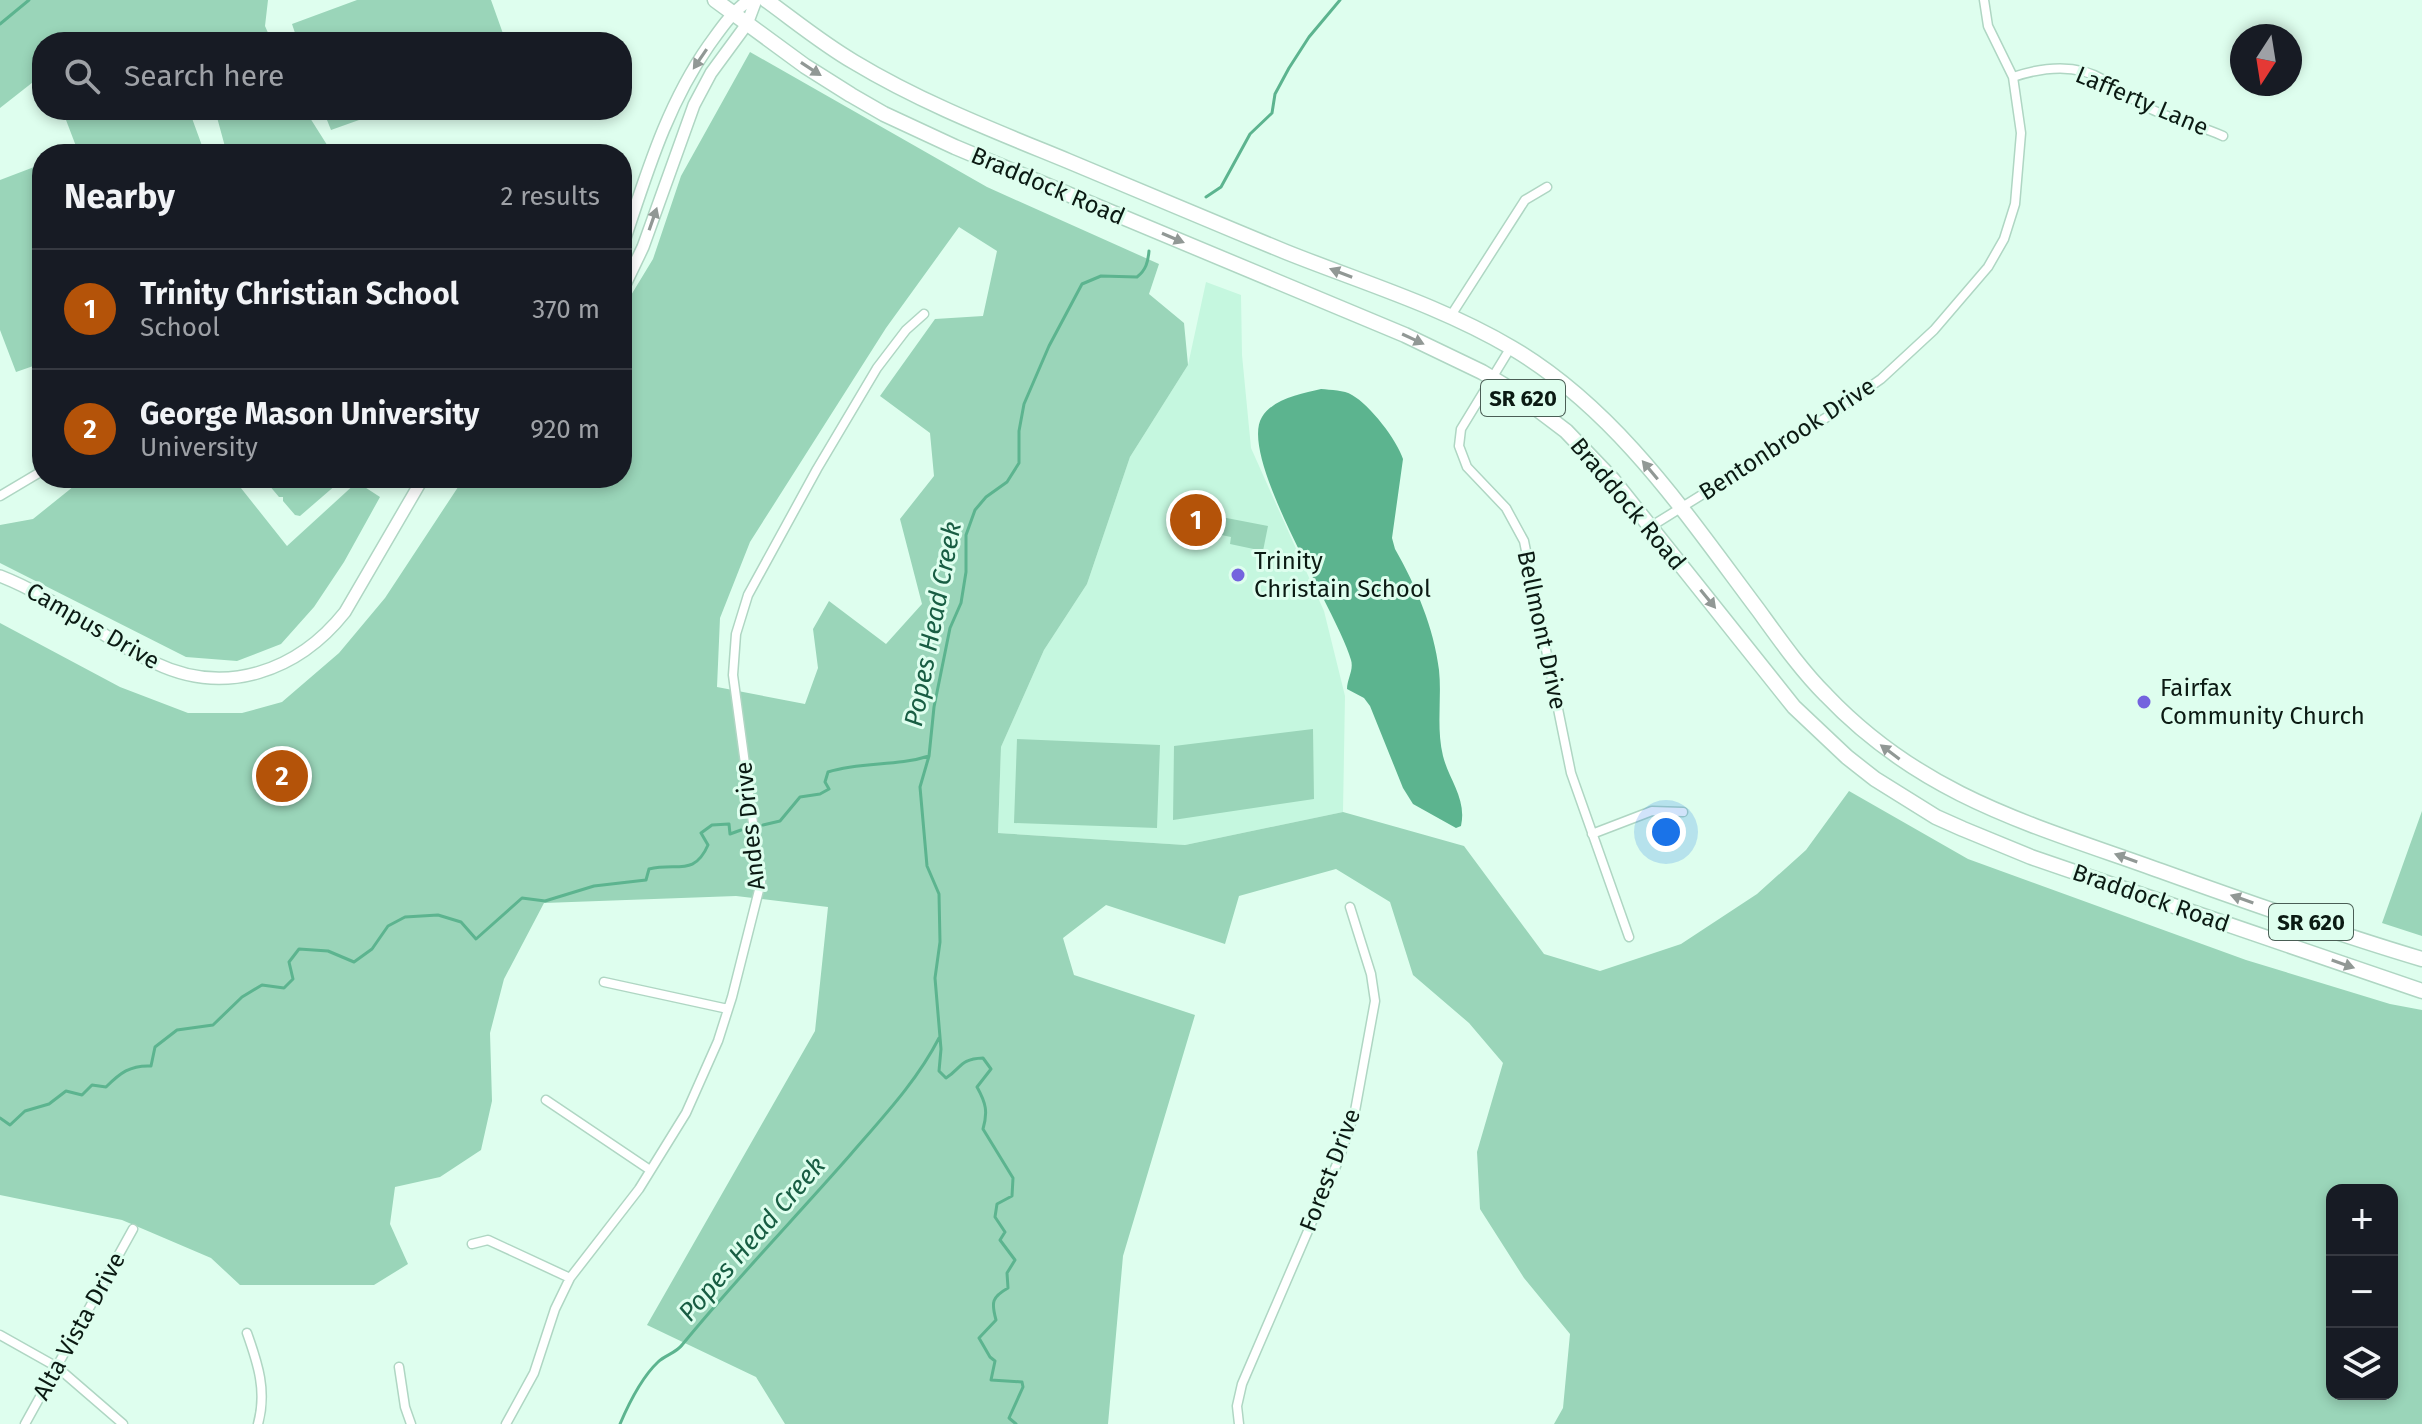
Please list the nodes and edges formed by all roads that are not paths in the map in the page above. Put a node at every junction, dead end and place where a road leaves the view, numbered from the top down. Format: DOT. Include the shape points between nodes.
graph roads {
  1 [pos="715,0"];
  2 [pos="749,0"];
  3 [pos="756,0"];
  4 [pos="766,0"];
  5 [pos="1984,0"];
  6 [pos="732,12"];
  7 [pos="747,24"];
  8 [pos="2013,77"];
  9 [pos="2223,136"];
  10 [pos="1547,187"];
  11 [pos="632,219"];
  12 [pos="632,270"];
  13 [pos="924,314"];
  14 [pos="1450,317"];
  15 [pos="1511,347"];
  16 [pos="1492,377"];
  17 [pos="32,477"];
  18 [pos="417,488"];
  19 [pos="0,496"];
  20 [pos="1681,507"];
  21 [pos="1650,527"];
  22 [pos="0,576"];
  23 [pos="1683,812"];
  24 [pos="1592,834"];
  25 [pos="1350,907"];
  26 [pos="1629,937"];
  27 [pos="2422,959"];
  28 [pos="604,982"];
  29 [pos="2422,991"];
  30 [pos="728,1009"];
  31 [pos="546,1100"];
  32 [pos="650,1170"];
  33 [pos="133,1229"];
  34 [pos="472,1244"];
  35 [pos="570,1278"];
  36 [pos="247,1333"];
  37 [pos="0,1335"];
  38 [pos="57,1367"];
  39 [pos="399,1367"];
  40 [pos="25,1424"];
  41 [pos="123,1424"];
  42 [pos="258,1424"];
  43 [pos="411,1424"];
  44 [pos="506,1424"];
  45 [pos="1239,1424"];
  1 -- 6 [label="main road, Braddock Road / SR 620"];
  2 -- 6 [label="street"];
  3 -- 7 [label="street"];
  14 -- 4 [label="main road, Braddock Road / SR 620, one-way" via="926,102 850,60"];
  5 -- 8 [label="street, Bentonbrook Drive" via="1988,26"];
  6 -- 7 [label="main road, Braddock Road / SR 620"];
  6 -- 11 [label="street, one-way" via="672,107"];
  12 -- 7 [label="street, one-way" via="694,105"];
  7 -- 16 [label="main road, Braddock Road / SR 620, one-way" via="851,95 920,132 1335,305"];
  8 -- 9 [label="street, Lafferty Lane" via="2059,68 2089,73 2148,108"];
  8 -- 20 [label="street, Bentonbrook Drive" via="2021,133 2018,187 2010,222 1988,267 1934,330 1881,379"];
  10 -- 14 [label="street" via="1525,200"];
  13 -- 30 [label="street, Andes Drive" via="877,368 758,574 740,617 733,675 761,882"];
  14 -- 15 [label="main road, Braddock Road / SR 620"];
  15 -- 16 [label="street, Bellmont Drive"];
  20 -- 15 [label="main road, Braddock Road / SR 620, one-way" via="1601,415"];
  16 -- 21 [label="main road, Braddock Road / SR 620" via="1566,431"];
  16 -- 24 [label="street, Bellmont Drive" via="1461,429 1460,455 1506,508 1524,541 1571,773"];
  17 -- 19 [label="street"];
  18 -- 22 [label="street, Campus Drive" via="332,629 295,658 253,675 206,678 157,665 44,596"];
  20 -- 21 [label="street, Bentonbrook Drive"];
  27 -- 20 [label="main road, Braddock Road / SR 620, one-way" via="1979,806 1913,769 1871,738 1814,683"];
  21 -- 29 [label="main road, Braddock Road / SR 620, one-way" via="1794,707 1847,757 1903,798 2031,857"];
  23 -- 24 [label="street" via="1652,811"];
  24 -- 26 [label="street, Bellmont Drive"];
  25 -- 45 [label="street, Forest Drive" via="1375,1001 1355,1111 1242,1384"];
  28 -- 30 [label="street"];
  30 -- 32 [label="street, Andes Drive" via="686,1113"];
  31 -- 32 [label="street"];
  32 -- 35 [label="street, Andes Drive"];
  33 -- 38 [label="street, Alta Vista Drive"];
  34 -- 35 [label="street" via="488,1240"];
  35 -- 44 [label="street, Andes Drive" via="534,1373"];
  36 -- 42 [label="street" via="261,1376"];
  37 -- 38 [label="street"];
  38 -- 40 [label="street, Alta Vista Drive"];
  38 -- 41 [label="street"];
  39 -- 43 [label="street"];
}
